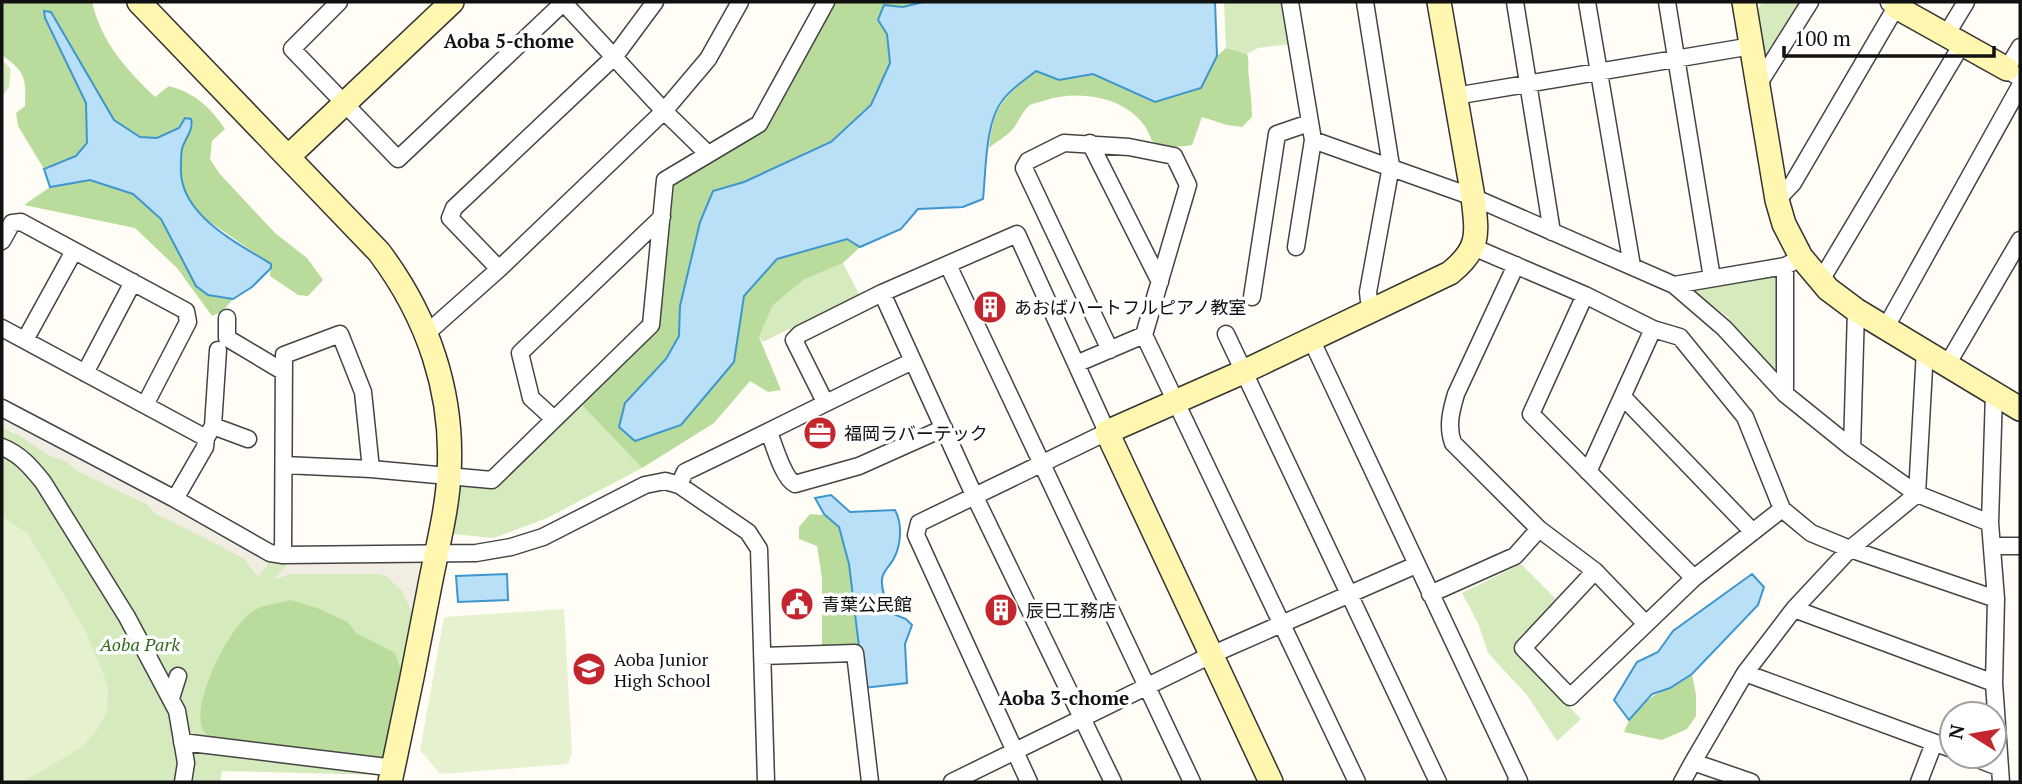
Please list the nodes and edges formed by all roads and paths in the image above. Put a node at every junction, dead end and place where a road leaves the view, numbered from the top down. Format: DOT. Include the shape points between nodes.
graph roads {
  1 [pos="139,2"];
  2 [pos="339,2"];
  3 [pos="452,2"];
  4 [pos="564,2"];
  5 [pos="655,2"];
  6 [pos="740,2"];
  7 [pos="826,2"];
  8 [pos="1290,2"];
  9 [pos="1365,2"];
  10 [pos="1439,2"];
  11 [pos="1515,2"];
  12 [pos="1587,2"];
  13 [pos="1667,2"];
  14 [pos="1744,2"];
  15 [pos="1810,2"];
  16 [pos="1966,2"];
  17 [pos="1891,5"];
  18 [pos="1954,40"];
  19 [pos="1752,46"];
  20 [pos="2020,47"];
  21 [pos="615,56"];
  22 [pos="1676,58"];
  23 [pos="1599,72"];
  24 [pos="2016,78"];
  25 [pos="1528,84"];
  26 [pos="1758,85"];
  27 [pos="1455,96"];
  28 [pos="344,105"];
  29 [pos="664,111"];
  30 [pos="1310,123"];
  31 [pos="1313,140"];
  32 [pos="1090,143"];
  33 [pos="708,153"];
  34 [pos="289,156"];
  35 [pos="1391,166"];
  36 [pos="1473,197"];
  37 [pos="1777,200"];
  38 [pos="662,217"];
  39 [pos="1552,232"];
  40 [pos="2020,240"];
  41 [pos="2,241"];
  42 [pos="1296,247"];
  43 [pos="1473,247"];
  44 [pos="74,251"];
  45 [pos="1793,262"];
  46 [pos="947,265"];
  47 [pos="1516,265"];
  48 [pos="1632,266"];
  49 [pos="499,269"];
  50 [pos="1712,278"];
  51 [pos="133,282"];
  52 [pos="1160,282"];
  53 [pos="1821,282"];
  54 [pos="1674,285"];
  55 [pos="882,293"];
  56 [pos="1585,295"];
  57 [pos="1252,297"];
  58 [pos="1370,310"];
  59 [pos="1856,310"];
  60 [pos="227,318"];
  61 [pos="1886,327"];
  62 [pos="2,328"];
  63 [pos="1653,329"];
  64 [pos="427,333"];
  65 [pos="1226,334"];
  66 [pos="1144,335"];
  67 [pos="1311,339"];
  68 [pos="25,340"];
  69 [pos="218,350"];
  70 [pos="1110,350"];
  71 [pos="1925,350"];
  72 [pos="913,361"];
  73 [pos="1076,364"];
  74 [pos="1947,365"];
  75 [pos="284,372"];
  76 [pos="1243,372"];
  77 [pos="85,373"];
  78 [pos="1785,394"];
  79 [pos="1623,397"];
  80 [pos="2012,399"];
  81 [pos="825,402"];
  82 [pos="1176,402"];
  83 [pos="145,405"];
  84 [pos="2,408"];
  85 [pos="554,419"];
  86 [pos="944,428"];
  87 [pos="210,432"];
  88 [pos="769,432"];
  89 [pos="1107,432"];
  90 [pos="248,439"];
  91 [pos="2,447"];
  92 [pos="1852,449"];
  93 [pos="1041,463"];
  94 [pos="284,465"];
  95 [pos="371,469"];
  96 [pos="1588,472"];
  97 [pos="449,477"];
  98 [pos="679,485"];
  99 [pos="1917,494"];
  100 [pos="974,495"];
  101 [pos="175,499"];
  102 [pos="1782,509"];
  103 [pos="1990,523"];
  104 [pos="1539,529"];
  105 [pos="1753,532"];
  106 [pos="1992,545"];
  107 [pos="2020,546"];
  108 [pos="1850,549"];
  109 [pos="436,553"];
  110 [pos="283,555"];
  111 [pos="1416,565"];
  112 [pos="1595,571"];
  113 [pos="1694,578"];
  114 [pos="1430,594"];
  115 [pos="1349,595"];
  116 [pos="1996,599"];
  117 [pos="1794,609"];
  118 [pos="1282,624"];
  119 [pos="1646,624"];
  120 [pos="1212,655"];
  121 [pos="762,656"];
  122 [pos="1745,673"];
  123 [pos="178,677"];
  124 [pos="1994,683"];
  125 [pos="1146,687"];
  126 [pos="171,698"];
  127 [pos="1082,718"];
  128 [pos="182,742"];
  129 [pos="1934,743"];
  130 [pos="1938,745"];
  131 [pos="1014,751"];
  132 [pos="1693,762"];
  133 [pos="2000,774"];
  134 [pos="388,775"];
  135 [pos="183,782"];
  136 [pos="766,782"];
  137 [pos="870,782"];
  138 [pos="952,782"];
  139 [pos="1029,782"];
  140 [pos="1113,782"];
  141 [pos="1192,782"];
  142 [pos="1271,782"];
  143 [pos="1357,782"];
  144 [pos="1438,782"];
  145 [pos="1517,782"];
  146 [pos="1682,782"];
  147 [pos="1751,782"];
  148 [pos="1919,782"];
  1 -- 34 [label="street"];
  2 -- 28 [label="street" via="292,48"];
  3 -- 28 [label="street"];
  4 -- 21 [label="street"];
  4 -- 28 [label="street" via="398,159"];
  5 -- 21 [label="street"];
  6 -- 29 [label="street" via="708,59"];
  7 -- 33 [label="street" via="759,124"];
  8 -- 30 [label="street"];
  9 -- 35 [label="street"];
  10 -- 27 [label="street"];
  11 -- 25 [label="street"];
  12 -- 23 [label="street"];
  13 -- 22 [label="street"];
  14 -- 19 [label="street"];
  15 -- 26 [label="street"];
  16 -- 18 [label="street"];
  17 -- 18 [label="street"];
  17 -- 37 [label="street" via="1793,183"];
  18 -- 24 [label="street"];
  18 -- 53 [label="street"];
  19 -- 22 [label="street"];
  19 -- 26 [label="street"];
  20 -- 24 [label="street"];
  21 -- 29 [label="street"];
  21 -- 49 [label="street" via="454,208 450,218"];
  22 -- 23 [label="street"];
  22 -- 50 [label="street"];
  23 -- 25 [label="street"];
  23 -- 48 [label="street"];
  24 -- 61 [label="street"];
  25 -- 27 [label="street"];
  25 -- 39 [label="street"];
  26 -- 37 [label="street"];
  27 -- 36 [label="street"];
  28 -- 34 [label="street"];
  29 -- 33 [label="street"];
  29 -- 49 [label="street"];
  30 -- 31 [label="street"];
  30 -- 57 [label="street" via="1277,134"];
  31 -- 35 [label="street"];
  31 -- 42 [label="street"];
  32 -- 52 [label="street"];
  32 -- 52 [label="street" via="1174,156 1188,185"];
  32 -- 70 [label="street" via="1064,143 1024,167"];
  33 -- 38 [label="street" via="665,180"];
  34 -- 64 [label="street" via="379,252"];
  35 -- 36 [label="street"];
  35 -- 58 [label="street" via="1368,292"];
  36 -- 39 [label="street"];
  36 -- 43 [label="street"];
  37 -- 45 [label="street"];
  38 -- 85 [label="street" via="651,325"];
  38 -- 85 [label="street" via="520,353 531,398"];
  39 -- 48 [label="street"];
  40 -- 74 [label="street"];
  41 -- 44 [label="street" via="12,223 21,222"];
  43 -- 47 [label="street"];
  43 -- 58 [label="street" via="1450,273"];
  44 -- 51 [label="street"];
  44 -- 68 [label="street"];
  45 -- 50 [label="street"];
  45 -- 53 [label="street"];
  45 -- 78 [label="street"];
  46 -- 55 [label="street"];
  46 -- 73 [label="street" via="1017,234"];
  46 -- 93 [label="street"];
  47 -- 56 [label="street"];
  47 -- 104 [label="street" via="1455,394 1450,432 1453,443"];
  48 -- 54 [label="street"];
  49 -- 64 [label="street"];
  50 -- 54 [label="street"];
  51 -- 77 [label="street"];
  51 -- 83 [label="street" via="186,311 188,321"];
  52 -- 66 [label="street"];
  53 -- 59 [label="street"];
  54 -- 78 [label="street" via="1724,328"];
  55 -- 72 [label="street"];
  55 -- 81 [label="street" via="794,340"];
  56 -- 63 [label="street"];
  56 -- 96 [label="street" via="1531,414"];
  58 -- 67 [label="street"];
  59 -- 61 [label="street"];
  59 -- 92 [label="street"];
  60 -- 75 [label="street" via="227,338"];
  61 -- 71 [label="street"];
  62 -- 68 [label="street"];
  63 -- 79 [label="street"];
  63 -- 102 [label="street" via="1680,337 1745,417"];
  64 -- 97 [label="street" via="449,415"];
  65 -- 76 [label="street"];
  66 -- 70 [label="street"];
  66 -- 82 [label="street"];
  67 -- 76 [label="street"];
  67 -- 111 [label="street"];
  68 -- 77 [label="street"];
  69 -- 87 [label="street"];
  70 -- 73 [label="street"];
  71 -- 74 [label="street"];
  71 -- 99 [label="street"];
  72 -- 81 [label="street"];
  72 -- 86 [label="street"];
  73 -- 89 [label="street"];
  74 -- 80 [label="street"];
  75 -- 94 [label="street"];
  75 -- 95 [label="street" via="284,355 340,334 363,392"];
  76 -- 82 [label="street"];
  76 -- 115 [label="street"];
  77 -- 83 [label="street"];
  78 -- 92 [label="street"];
  79 -- 96 [label="street"];
  79 -- 105 [label="street"];
  80 -- 103 [label="street"];
  81 -- 88 [label="street"];
  82 -- 89 [label="street"];
  82 -- 118 [label="street"];
  83 -- 87 [label="street"];
  84 -- 101 [label="street"];
  85 -- 97 [label="street" via="492,480"];
  86 -- 88 [label="street" via="859,466 796,484 785,473"];
  86 -- 100 [label="street"];
  87 -- 90 [label="street"];
  87 -- 101 [label="street"];
  88 -- 98 [label="street" via="685,472"];
  89 -- 93 [label="street"];
  89 -- 120 [label="street"];
  91 -- 126 [label="street" via="30,466 43,482"];
  92 -- 99 [label="street"];
  93 -- 100 [label="street"];
  93 -- 125 [label="street"];
  94 -- 95 [label="street"];
  94 -- 110 [label="street"];
  95 -- 97 [label="street"];
  96 -- 113 [label="street"];
  97 -- 109 [label="street"];
  98 -- 109 [label="street" via="666,481 645,485 543,537 511,547"];
  98 -- 121 [label="street" via="748,532 759,549"];
  99 -- 103 [label="street"];
  99 -- 108 [label="street"];
  100 -- 127 [label="street"];
  100 -- 131 [label="street" via="919,523 916,535"];
  101 -- 110 [label="street" via="271,553"];
  102 -- 105 [label="street"];
  102 -- 108 [label="street" via="1811,533"];
  103 -- 106 [label="street"];
  104 -- 112 [label="street"];
  104 -- 114 [label="street" via="1515,556"];
  105 -- 113 [label="street"];
  106 -- 107 [label="street"];
  106 -- 116 [label="street"];
  108 -- 116 [label="street"];
  108 -- 117 [label="street"];
  109 -- 110 [label="street"];
  109 -- 134 [label="street"];
  111 -- 114 [label="street"];
  111 -- 115 [label="street"];
  112 -- 119 [label="street"];
  112 -- 119 [label="street" via="1523,648 1570,697"];
  113 -- 119 [label="street"];
  114 -- 145 [label="street"];
  115 -- 118 [label="street"];
  115 -- 144 [label="street"];
  116 -- 124 [label="street"];
  117 -- 122 [label="street"];
  117 -- 124 [label="street"];
  118 -- 120 [label="street"];
  118 -- 143 [label="street"];
  120 -- 125 [label="street"];
  120 -- 142 [label="street"];
  121 -- 136 [label="street"];
  121 -- 137 [label="street" via="855,653"];
  122 -- 129 [label="street"];
  122 -- 132 [label="street"];
  123 -- 126 [label="street"];
  124 -- 133 [label="street"];
  125 -- 127 [label="street"];
  125 -- 141 [label="street"];
  126 -- 128 [label="street"];
  127 -- 131 [label="street"];
  127 -- 140 [label="street"];
  128 -- 134 [label="street"];
  128 -- 135 [label="street"];
  129 -- 130 [label="street"];
  129 -- 148 [label="street"];
  131 -- 138 [label="street"];
  131 -- 139 [label="street"];
  132 -- 146 [label="street"];
  132 -- 147 [label="street"];
}
